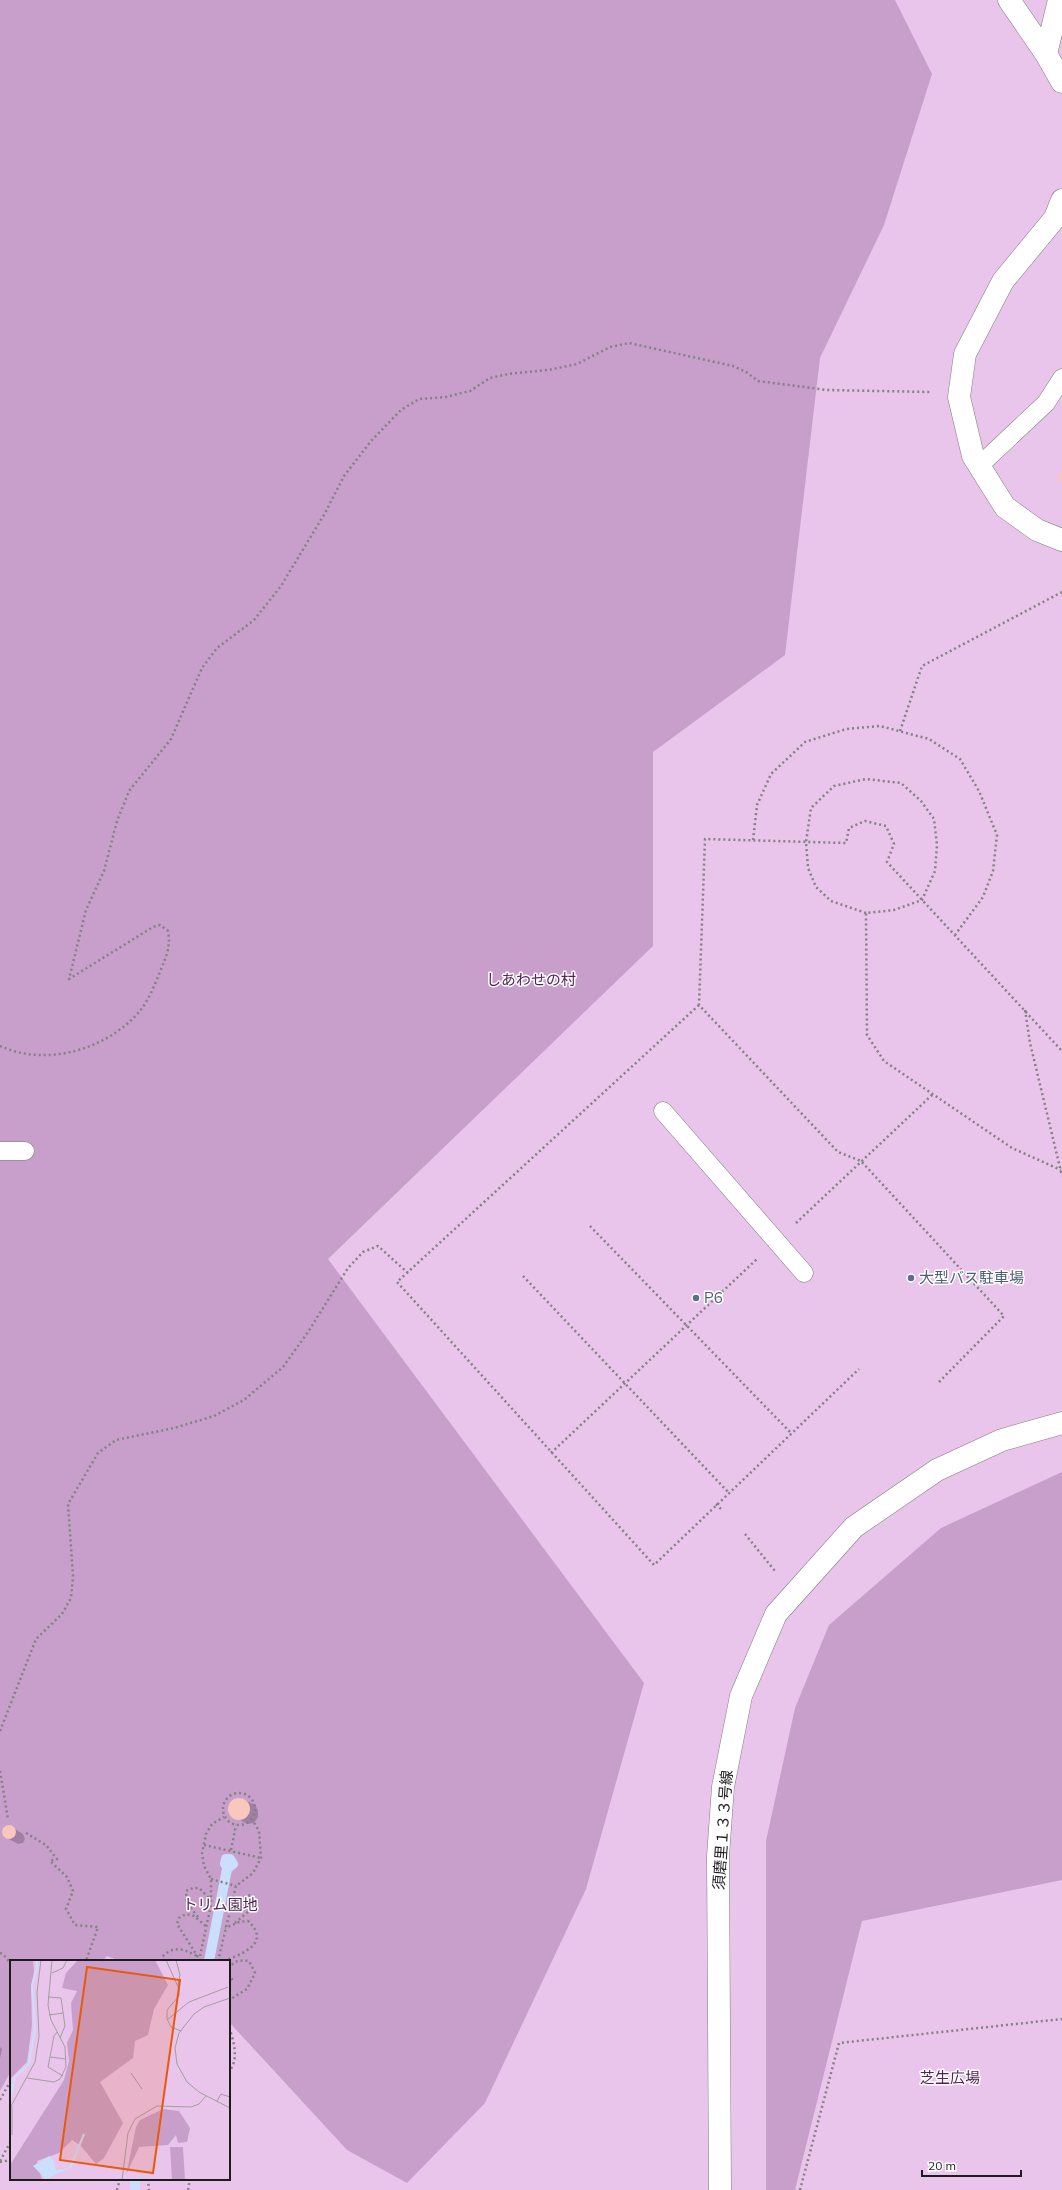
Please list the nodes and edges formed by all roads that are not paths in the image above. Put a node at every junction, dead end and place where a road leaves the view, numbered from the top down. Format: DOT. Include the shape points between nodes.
graph roads {
  1 [pos="1009,0"];
  2 [pos="1059,0"];
  3 [pos="1046,54"];
  4 [pos="1062,82"];
  5 [pos="1062,200"];
  6 [pos="1062,378"];
  7 [pos="979,466"];
  8 [pos="1062,540"];
  9 [pos="663,1111"];
  10 [pos="0,1151"];
  11 [pos="25,1151"];
  12 [pos="804,1274"];
  13 [pos="1062,1423"];
  14 [pos="720,2190"];
  1 -- 3 [label="street"];
  2 -- 3 [label="street"];
  3 -- 4 [label="street"];
  5 -- 7 [label="street" via="1055,218 1003,281 965,354 959,397 973,456"];
  6 -- 7 [label="lane" via="1046,402"];
  7 -- 8 [label="street" via="1005,507 1037,530"];
  9 -- 12 [label="lane"];
  10 -- 11 [label="lane"];
  13 -- 14 [label="street, 須磨里１３３号線" via="1002,1440 937,1470 854,1527 776,1614 741,1696 723,1787 718,1856"];
}
